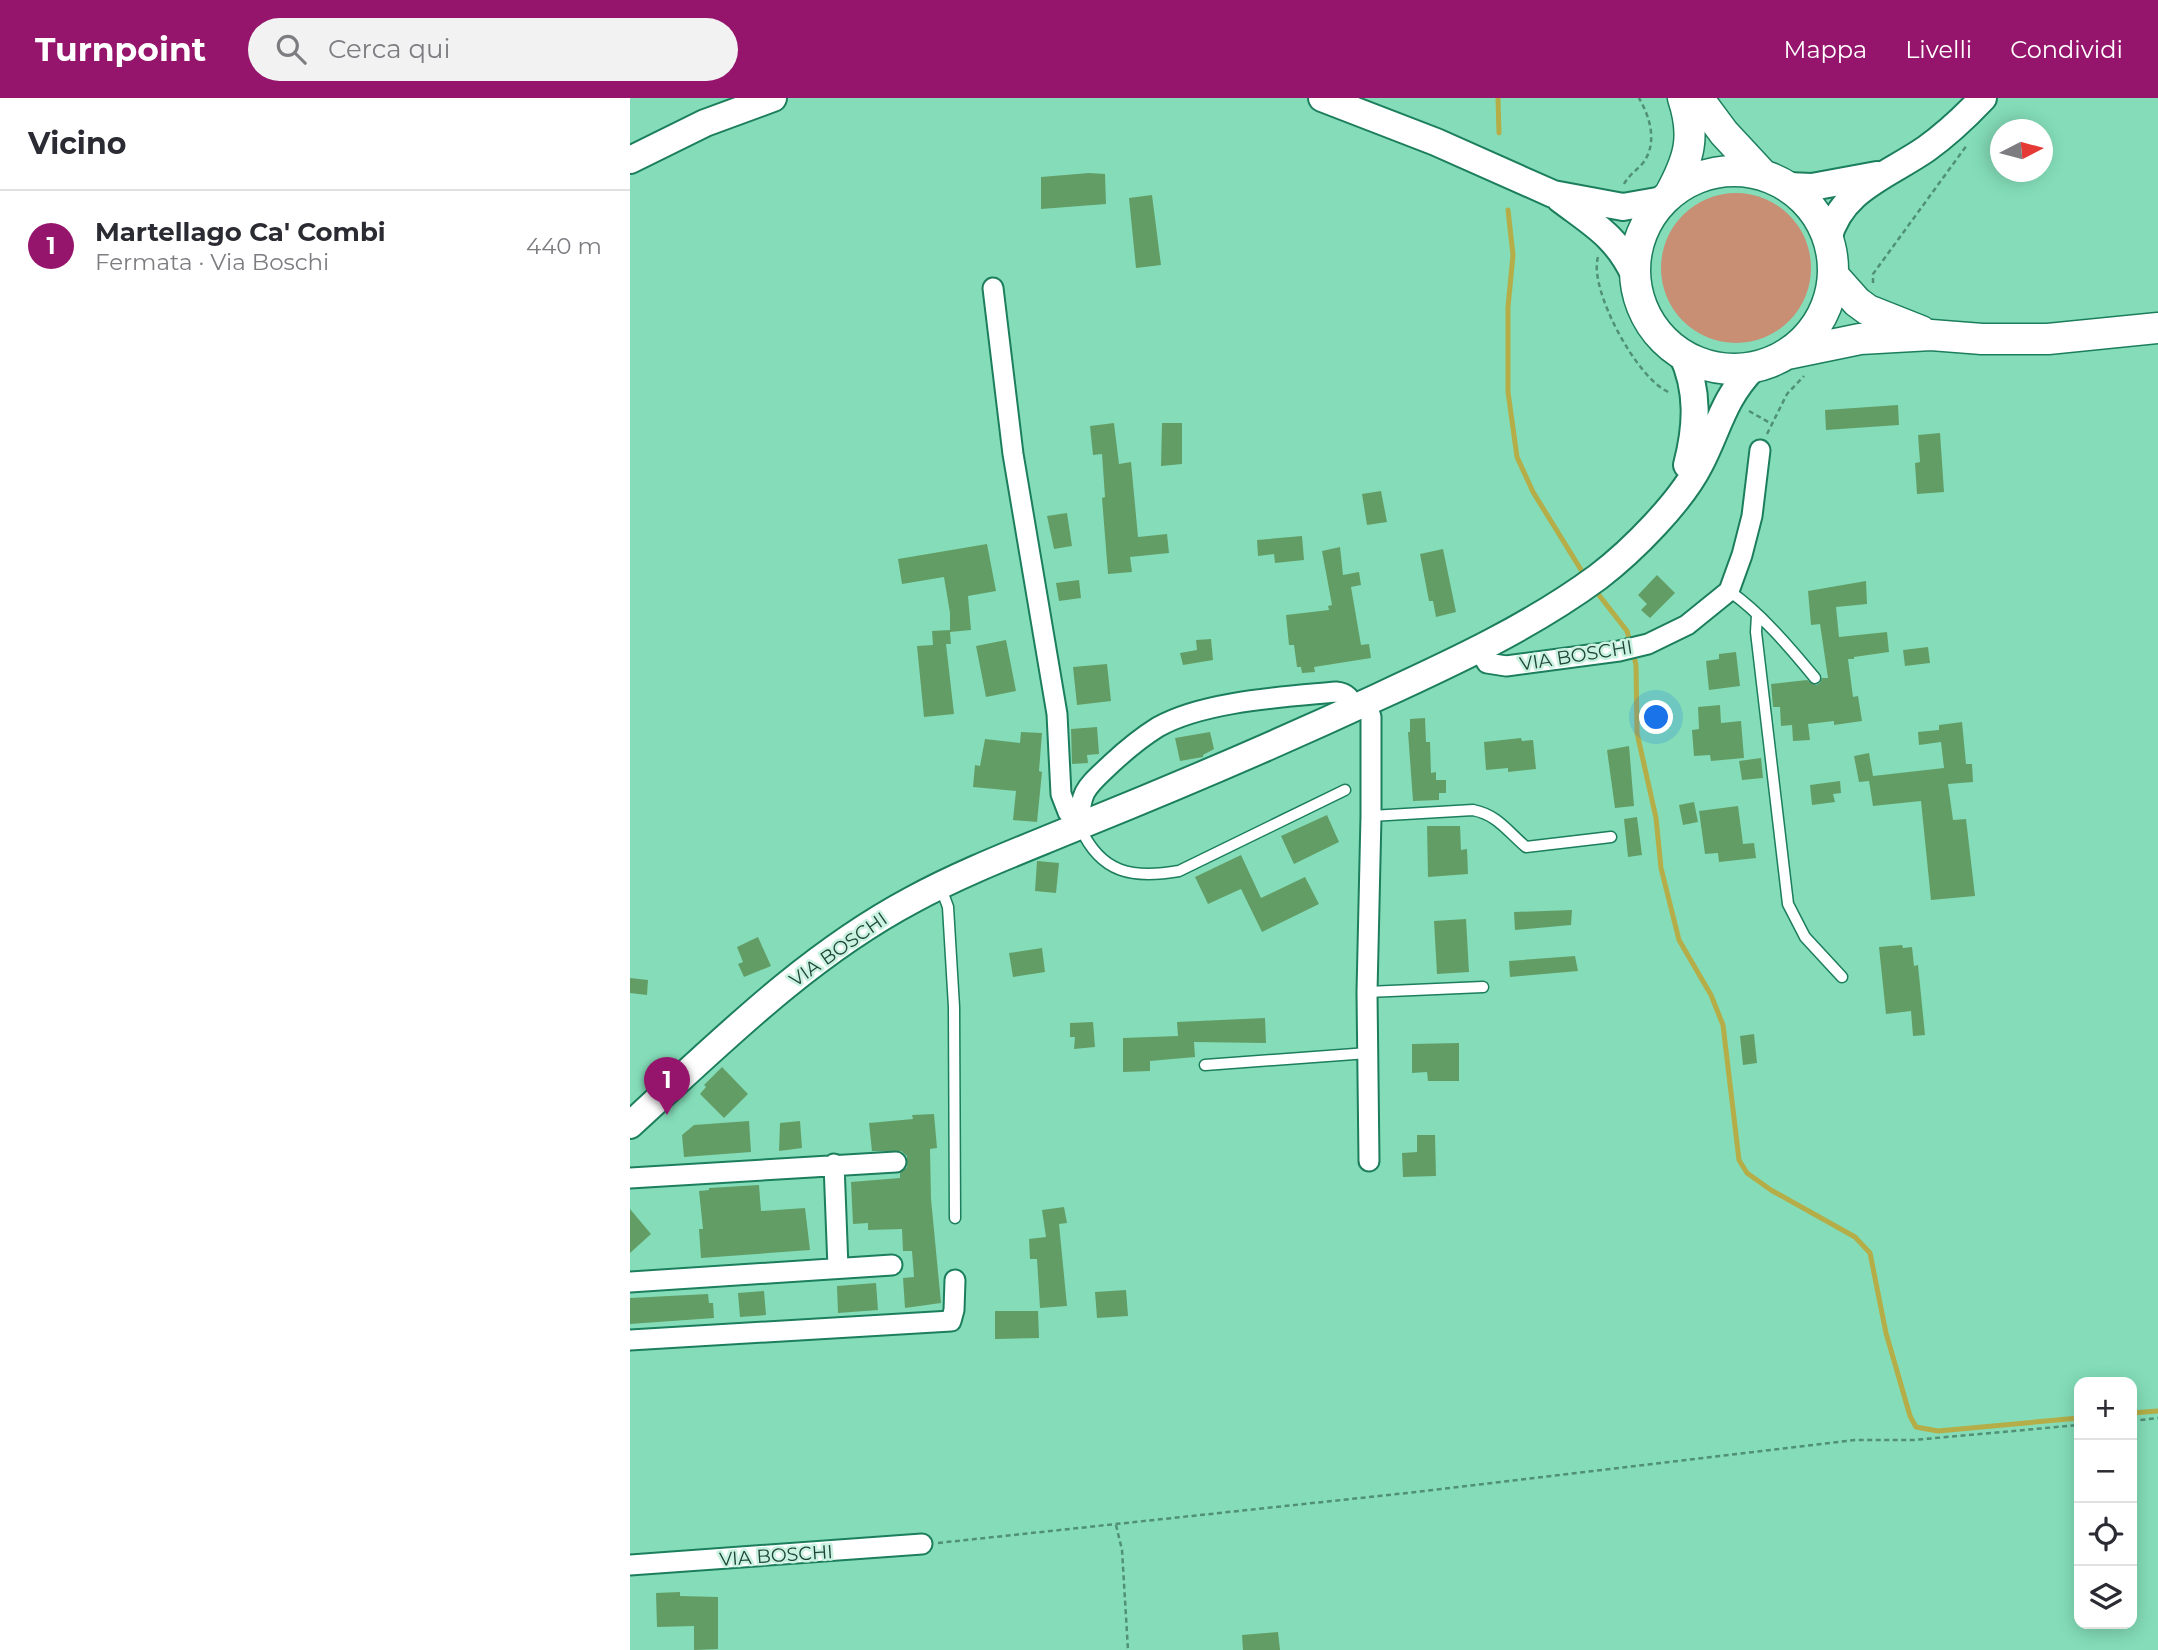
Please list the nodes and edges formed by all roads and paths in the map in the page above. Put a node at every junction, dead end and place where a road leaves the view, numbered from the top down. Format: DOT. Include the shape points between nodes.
graph roads {
  1 [pos="773,98"];
  2 [pos="1322,98"];
  3 [pos="1639,98"];
  4 [pos="1684,98"];
  5 [pos="1698,98"];
  6 [pos="1983,98"];
  7 [pos="1968,143"];
  8 [pos="630,160"];
  9 [pos="1885,173"];
  10 [pos="1775,181"];
  11 [pos="1623,192"];
  12 [pos="1553,194"];
  13 [pos="1667,197"];
  14 [pos="1828,239"];
  15 [pos="1600,253"];
  16 [pos="1634,274"];
  17 [pos="1833,275"];
  18 [pos="1872,286"];
  19 [pos="993,288"];
  20 [pos="2158,328"];
  21 [pos="1931,335"];
  22 [pos="1682,355"];
  23 [pos="1797,363"];
  24 [pos="1754,368"];
  25 [pos="1676,394"];
  26 [pos="1743,407"];
  27 [pos="1771,424"];
  28 [pos="1760,450"];
  29 [pos="1678,496"];
  30 [pos="1729,591"];
  31 [pos="1757,615"];
  32 [pos="1479,650"];
  33 [pos="1815,678"];
  34 [pos="1361,705"];
  35 [pos="1345,790"];
  36 [pos="1371,816"];
  37 [pos="1080,826"];
  38 [pos="1611,836"];
  39 [pos="940,886"];
  40 [pos="1842,977"];
  41 [pos="1483,987"];
  42 [pos="1367,992"];
  43 [pos="1368,1054"];
  44 [pos="1205,1065"];
  45 [pos="630,1125"];
  46 [pos="1369,1161"];
  47 [pos="896,1162"];
  48 [pos="834,1164"];
  49 [pos="630,1178"];
  50 [pos="955,1218"];
  51 [pos="892,1265"];
  52 [pos="838,1268"];
  53 [pos="955,1280"];
  54 [pos="630,1282"];
  55 [pos="630,1340"];
  56 [pos="2158,1418"];
  57 [pos="2137,1420"];
  58 [pos="2074,1425"];
  59 [pos="1116,1525"];
  60 [pos="922,1544"];
  61 [pos="630,1565"];
  62 [pos="1128,1650"];
  1 -- 8 [label="main road" via="705,123"];
  2 -- 12 [label="main road"];
  3 -- 11 [label="path" via="1650,124 1651,145 1642,164 1629,175"];
  4 -- 13 [label="main road" via="1690,148"];
  5 -- 10 [label="main road" via="1724,133"];
  6 -- 9 [label="main road" via="1953,129"];
  7 -- 18 [label="path" via="1873,274"];
  9 -- 10 [label="main road" via="1812,187"];
  9 -- 14 [label="main road" via="1846,203 1833,220"];
  10 -- 13 [label="main road" via="1730,170 1698,177"];
  10 -- 14 [label="main road" via="1812,209"];
  12 -- 13 [label="main road" via="1623,207"];
  12 -- 16 [label="main road" via="1611,237"];
  13 -- 16 [label="main road" via="1642,231"];
  14 -- 17 [label="main road"];
  15 -- 25 [label="path" via="1596,274 1613,319 1641,367 1657,385"];
  16 -- 22 [label="main road" via="1648,320"];
  17 -- 21 [label="main road" via="1868,310"];
  17 -- 23 [label="main road" via="1829,299 1805,339"];
  19 -- 37 [label="street" via="1013,454 1057,714 1061,794"];
  20 -- 21 [label="main road" via="2048,339"];
  21 -- 23 [label="main road" via="1860,339"];
  22 -- 24 [label="main road" via="1704,365"];
  22 -- 29 [label="main road, VIA BOSCHI" via="1695,404 1694,439"];
  23 -- 24 [label="main road"];
  23 -- 27 [label="path"];
  24 -- 29 [label="main road, VIA BOSCHI" via="1732,391 1699,466"];
  26 -- 27 [label="path"];
  27 -- 28 [label="path"];
  28 -- 30 [label="street" via="1752,516"];
  29 -- 32 [label="main road, VIA BOSCHI" via="1600,576"];
  30 -- 31 [label="lane"];
  30 -- 32 [label="street, VIA BOSCHI" via="1687,625 1648,644 1619,651 1495,666 1487,663"];
  31 -- 33 [label="lane"];
  31 -- 40 [label="lane" via="1788,904 1805,937"];
  32 -- 34 [label="main road, VIA BOSCHI"];
  34 -- 36 [label="street" via="1371,717"];
  34 -- 37 [label="main road, VIA BOSCHI"];
  34 -- 37 [label="street" via="1336,692 1267,699 1198,711 1159,726 1088,786 1079,804"];
  35 -- 37 [label="lane" via="1180,870 1150,876 1107,863"];
  36 -- 38 [label="lane" via="1473,810 1504,824 1526,847"];
  36 -- 42 [label="street"];
  37 -- 39 [label="main road, VIA BOSCHI"];
  39 -- 45 [label="main road, VIA BOSCHI" via="881,917 803,971"];
  39 -- 50 [label="lane" via="948,907 954,1007"];
  41 -- 42 [label="lane"];
  42 -- 43 [label="street"];
  43 -- 44 [label="lane"];
  43 -- 46 [label="street"];
  47 -- 48 [label="street"];
  48 -- 49 [label="street"];
  48 -- 52 [label="street"];
  51 -- 52 [label="street"];
  52 -- 54 [label="street"];
  53 -- 55 [label="street" via="951,1321"];
  56 -- 57 [label="path"];
  58 -- 59 [label="path" via="1914,1440 1855,1440"];
  59 -- 60 [label="path"];
  59 -- 62 [label="path" via="1122,1550"];
  60 -- 61 [label="street, VIA BOSCHI"];
}
